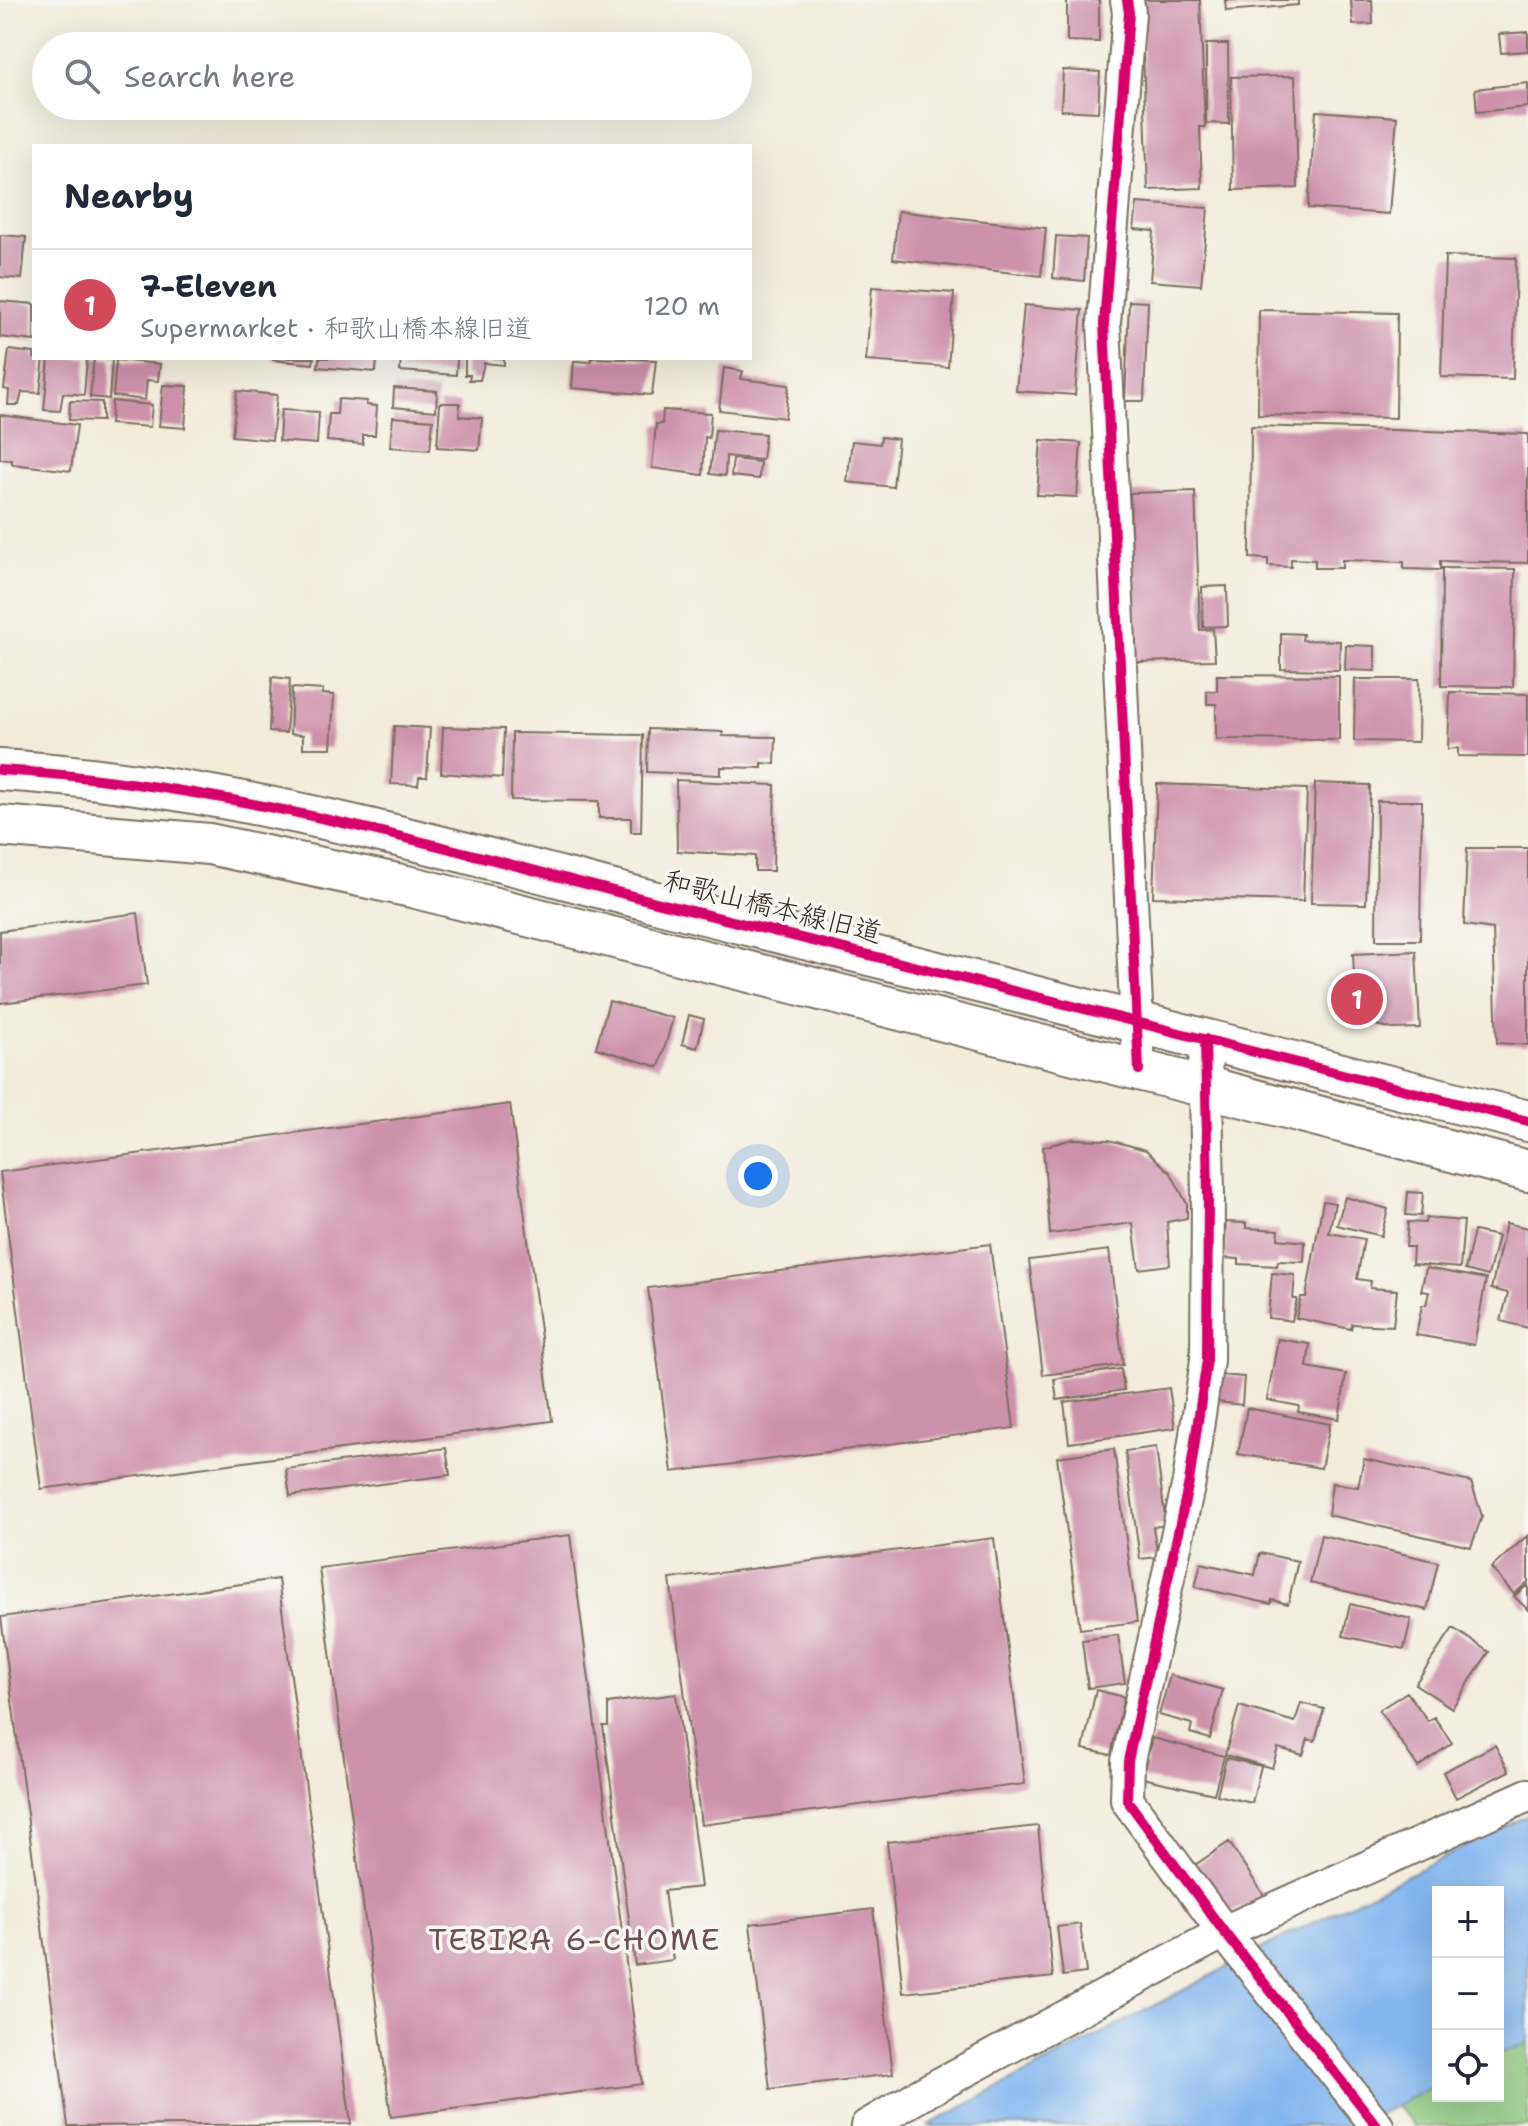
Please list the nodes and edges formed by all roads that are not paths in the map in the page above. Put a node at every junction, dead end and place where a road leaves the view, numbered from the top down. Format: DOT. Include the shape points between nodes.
graph roads {
  1 [pos="1127,0"];
  2 [pos="0,770"];
  3 [pos="0,826"];
  4 [pos="1137,1022"];
  5 [pos="1205,1039"];
  6 [pos="1139,1070"];
  7 [pos="1206,1087"];
  8 [pos="1528,1121"];
  9 [pos="1528,1171"];
  10 [pos="1528,1795"];
  11 [pos="1224,1932"];
  12 [pos="867,2126"];
  13 [pos="1377,2126"];
  1 -- 4 [label="street" via="1104,323"];
  2 -- 4 [label="street, 和歌山橋本線旧道" via="75,774 216,795"];
  3 -- 6 [label="street" via="209,844 401,885"];
  4 -- 5 [label="street, 和歌山橋本線旧道"];
  4 -- 6 [label="street"];
  5 -- 7 [label="street"];
  5 -- 8 [label="street, 和歌山橋本線旧道"];
  6 -- 7 [label="street"];
  7 -- 9 [label="street"];
  7 -- 11 [label="street" via="1207,1360 1189,1482 1128,1761 1127,1800"];
  10 -- 11 [label="street"];
  11 -- 12 [label="street"];
  11 -- 13 [label="street"];
}
